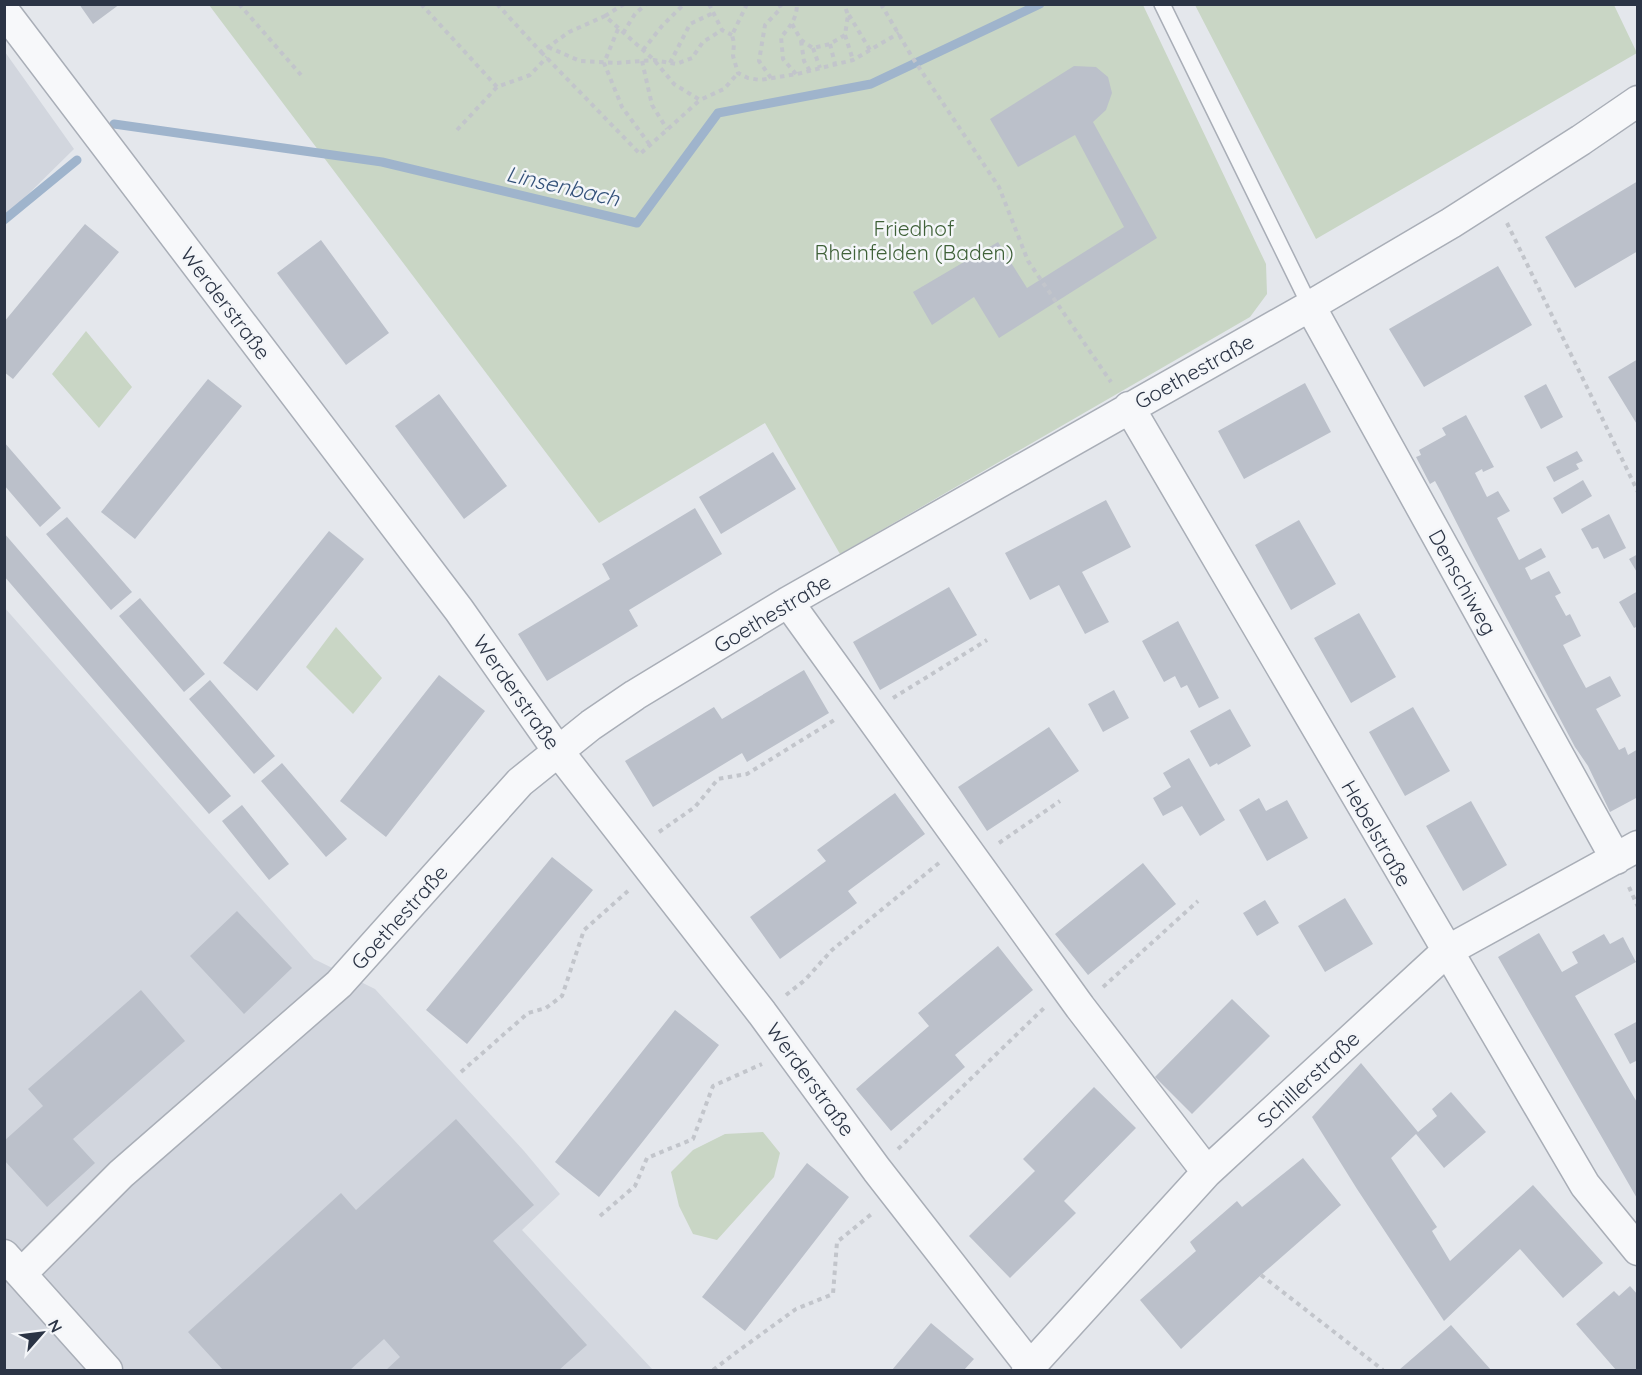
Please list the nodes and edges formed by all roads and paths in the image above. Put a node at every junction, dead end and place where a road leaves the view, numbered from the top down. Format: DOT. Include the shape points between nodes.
graph roads {
  1 [pos="239,4"];
  2 [pos="422,4"];
  3 [pos="496,4"];
  4 [pos="624,4"];
  5 [pos="646,4"];
  6 [pos="684,4"];
  7 [pos="709,4"];
  8 [pos="747,4"];
  9 [pos="779,4"];
  10 [pos="797,4"];
  11 [pos="844,4"];
  12 [pos="881,4"];
  13 [pos="1162,4"];
  14 [pos="4,11"];
  15 [pos="713,13"];
  16 [pos="848,15"];
  17 [pos="605,16"];
  18 [pos="792,24"];
  19 [pos="618,28"];
  20 [pos="722,30"];
  21 [pos="623,33"];
  22 [pos="899,33"];
  23 [pos="732,34"];
  24 [pos="845,35"];
  25 [pos="801,40"];
  26 [pos="830,44"];
  27 [pos="548,47"];
  28 [pos="813,48"];
  29 [pos="870,50"];
  30 [pos="643,51"];
  31 [pos="541,52"];
  32 [pos="547,57"];
  33 [pos="654,60"];
  34 [pos="853,60"];
  35 [pos="642,61"];
  36 [pos="604,63"];
  37 [pos="670,63"];
  38 [pos="835,64"];
  39 [pos="820,69"];
  40 [pos="810,71"];
  41 [pos="738,73"];
  42 [pos="797,74"];
  43 [pos="301,75"];
  44 [pos="771,78"];
  45 [pos="497,87"];
  46 [pos="700,100"];
  47 [pos="1638,101"];
  48 [pos="667,129"];
  49 [pos="457,130"];
  50 [pos="650,145"];
  51 [pos="1494,196"];
  52 [pos="1310,306"];
  53 [pos="1129,407"];
  54 [pos="1638,492"];
  55 [pos="788,602"];
  56 [pos="987,640"];
  57 [pos="865,708"];
  58 [pos="558,751"];
  59 [pos="1060,801"];
  60 [pos="634,849"];
  61 [pos="969,852"];
  62 [pos="1627,852"];
  63 [pos="619,899"];
  64 [pos="1198,901"];
  65 [pos="1447,951"];
  66 [pos="1073,997"];
  67 [pos="762,1013"];
  68 [pos="764,1064"];
  69 [pos="461,1072"];
  70 [pos="877,1170"];
  71 [pos="1207,1172"];
  72 [pos="876,1211"];
  73 [pos="600,1215"];
  74 [pos="1638,1250"];
  75 [pos="13,1264"];
  76 [pos="1261,1275"];
  77 [pos="1030,1369"];
  78 [pos="107,1371"];
  79 [pos="713,1371"];
  80 [pos="1383,1371"];
  1 -- 43 [label="path"];
  2 -- 45 [label="path"];
  3 -- 31 [label="path"];
  4 -- 17 [label="path"];
  5 -- 21 [label="path"];
  6 -- 30 [label="path"];
  7 -- 15 [label="path"];
  8 -- 23 [label="path"];
  9 -- 44 [label="path" via="781,8 765,25 759,60"];
  10 -- 18 [label="path"];
  11 -- 16 [label="path"];
  12 -- 22 [label="path"];
  13 -- 52 [label="lane"];
  14 -- 58 [label="street, Werderstraße" via="459,610"];
  15 -- 20 [label="path"];
  15 -- 37 [label="path" via="690,24"];
  16 -- 24 [label="path"];
  16 -- 29 [label="path"];
  17 -- 19 [label="path"];
  17 -- 27 [label="path" via="569,32"];
  18 -- 25 [label="path"];
  18 -- 42 [label="path" via="782,37 783,59"];
  19 -- 21 [label="path"];
  19 -- 36 [label="path"];
  20 -- 23 [label="path"];
  20 -- 37 [label="path" via="703,42 693,58"];
  21 -- 30 [label="path"];
  22 -- 29 [label="path"];
  22 -- 53 [label="path" via="999,187 1028,261"];
  23 -- 41 [label="path"];
  24 -- 26 [label="path"];
  24 -- 34 [label="path"];
  25 -- 28 [label="path"];
  25 -- 40 [label="path"];
  26 -- 28 [label="path"];
  26 -- 38 [label="path"];
  27 -- 31 [label="path"];
  27 -- 36 [label="path" via="580,61"];
  28 -- 39 [label="path"];
  29 -- 34 [label="path"];
  30 -- 33 [label="path"];
  31 -- 32 [label="path"];
  32 -- 45 [label="path" via="530,75"];
  32 -- 50 [label="path" via="640,154"];
  33 -- 35 [label="path"];
  33 -- 37 [label="path"];
  33 -- 46 [label="path" via="674,84"];
  34 -- 38 [label="path"];
  35 -- 36 [label="path"];
  35 -- 48 [label="path" via="652,105"];
  36 -- 50 [label="path" via="622,107"];
  38 -- 39 [label="path"];
  39 -- 40 [label="path"];
  40 -- 42 [label="path"];
  41 -- 44 [label="path" via="760,80"];
  41 -- 46 [label="path" via="724,89"];
  42 -- 44 [label="path"];
  45 -- 49 [label="path"];
  46 -- 48 [label="path"];
  47 -- 51 [label="street, Goethestraße"];
  48 -- 50 [label="path"];
  51 -- 52 [label="street, Goethestraße"];
  51 -- 54 [label="path"];
  52 -- 53 [label="street, Goethestraße"];
  52 -- 62 [label="street, Denschiweg"];
  53 -- 55 [label="street, Goethestraße"];
  53 -- 65 [label="street, Hebelstraße"];
  55 -- 57 [label="street"];
  55 -- 58 [label="street, Goethestraße" via="635,695"];
  56 -- 57 [label="path"];
  57 -- 60 [label="path" via="747,774 718,778 695,807"];
  57 -- 61 [label="street"];
  58 -- 60 [label="street, Werderstraße"];
  58 -- 75 [label="street, Goethestraße" via="520,782 339,984"];
  59 -- 61 [label="path"];
  60 -- 67 [label="street, Werderstraße"];
  61 -- 66 [label="street"];
  61 -- 67 [label="path" via="832,950 804,980"];
  62 -- 65 [label="street, Schillerstraße"];
  63 -- 69 [label="path" via="584,930 562,996 546,1008 528,1013"];
  64 -- 66 [label="path"];
  65 -- 71 [label="street, Schillerstraße"];
  65 -- 74 [label="street, Hebelstraße" via="1585,1185"];
  66 -- 70 [label="path"];
  66 -- 71 [label="street"];
  67 -- 70 [label="street, Werderstraße"];
  68 -- 73 [label="path" via="713,1086 693,1139 647,1158 636,1186"];
  70 -- 77 [label="street, Werderstraße"];
  71 -- 77 [label="street, Schillerstraße"];
  72 -- 79 [label="path" via="837,1242 833,1294 796,1309"];
  75 -- 78 [label="street"];
  76 -- 80 [label="path"];
}
